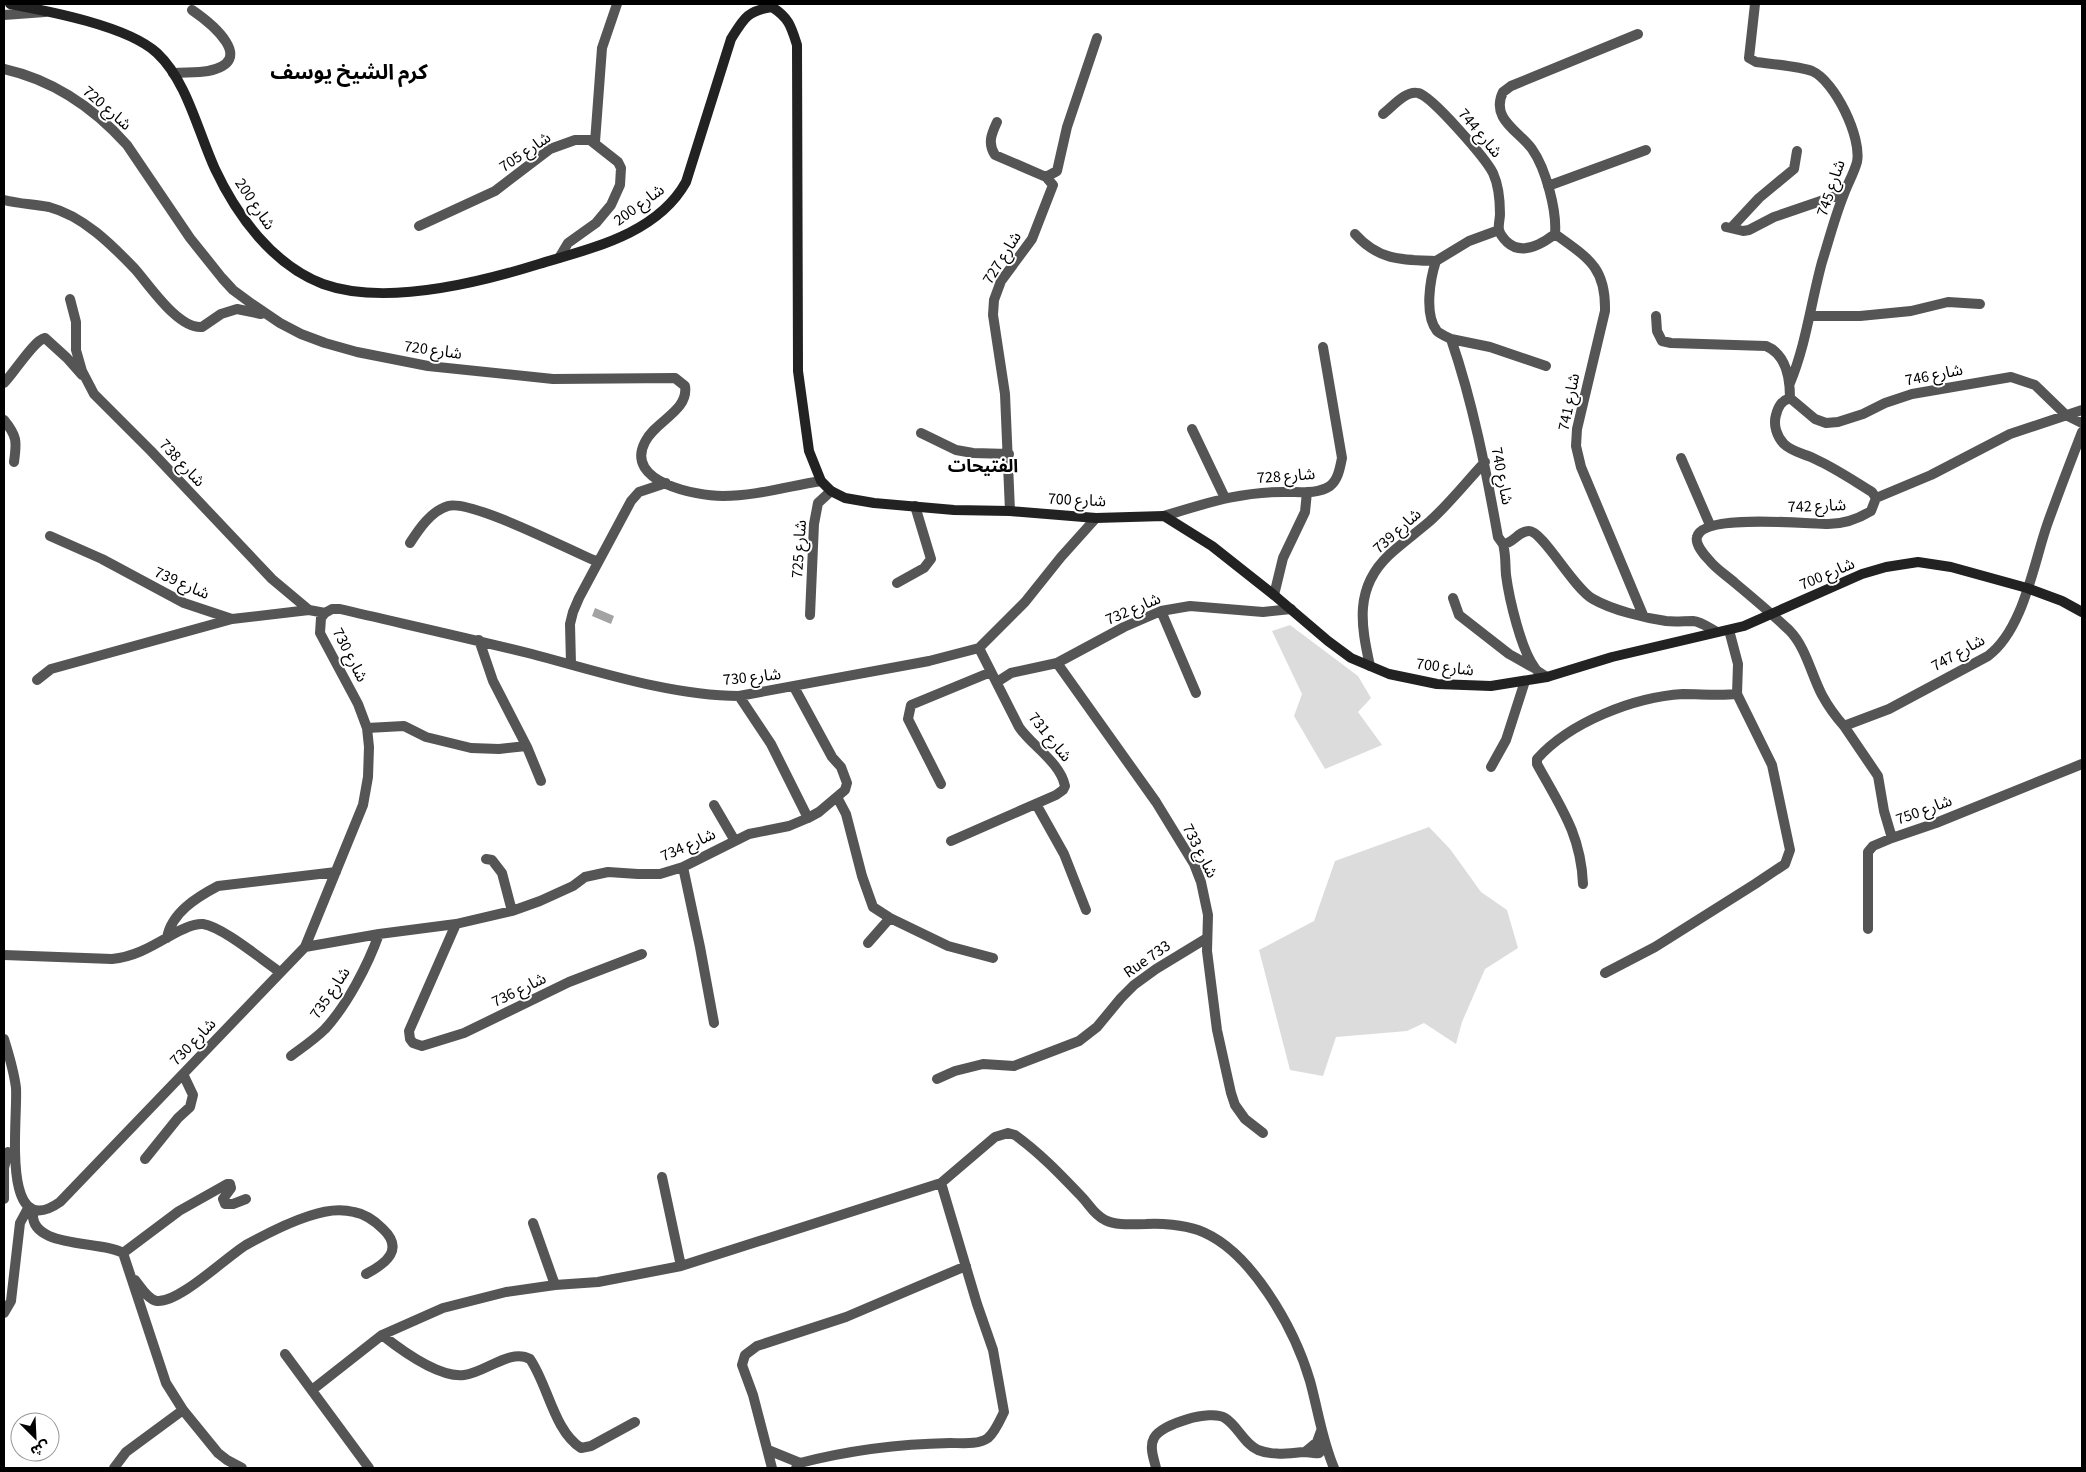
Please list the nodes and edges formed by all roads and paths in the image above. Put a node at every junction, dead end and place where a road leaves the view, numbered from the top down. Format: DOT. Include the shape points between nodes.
graph roads {
  1 [pos="10,4"];
  2 [pos="617,4"];
  3 [pos="1755,4"];
  4 [pos="774,5"];
  5 [pos="753,7"];
  6 [pos="192,10"];
  7 [pos="54,12"];
  8 [pos="4,16"];
  9 [pos="1638,34"];
  10 [pos="1097,38"];
  11 [pos="4,69"];
  12 [pos="173,72"];
  13 [pos="1384,114"];
  14 [pos="998,122"];
  15 [pos="595,142"];
  16 [pos="1646,150"];
  17 [pos="1797,151"];
  18 [pos="1046,177"];
  19 [pos="1548,186"];
  20 [pos="1844,193"];
  21 [pos="4,200"];
  22 [pos="419,226"];
  23 [pos="1499,230"];
  24 [pos="1354,234"];
  25 [pos="1555,234"];
  26 [pos="559,258"];
  27 [pos="1436,261"];
  28 [pos="70,299"];
  29 [pos="1980,304"];
  30 [pos="1656,316"];
  31 [pos="1810,316"];
  32 [pos="280,323"];
  33 [pos="1451,339"];
  34 [pos="1323,348"];
  35 [pos="1546,366"];
  36 [pos="86,380"];
  37 [pos="4,383"];
  38 [pos="1790,383"];
  39 [pos="1790,398"];
  40 [pos="2082,410"];
  41 [pos="2066,415"];
  42 [pos="4,420"];
  43 [pos="2082,423"];
  44 [pos="1192,429"];
  45 [pos="2082,432"];
  46 [pos="921,433"];
  47 [pos="1009,454"];
  48 [pos="1681,458"];
  49 [pos="14,462"];
  50 [pos="1484,462"];
  51 [pos="821,481"];
  52 [pos="666,483"];
  53 [pos="831,491"];
  54 [pos="1307,492"];
  55 [pos="1225,498"];
  56 [pos="1876,498"];
  57 [pos="915,506"];
  58 [pos="1010,511"];
  59 [pos="1164,516"];
  60 [pos="1096,518"];
  61 [pos="1710,525"];
  62 [pos="50,536"];
  63 [pos="410,542"];
  64 [pos="1503,544"];
  65 [pos="598,562"];
  66 [pos="897,583"];
  67 [pos="2027,588"];
  68 [pos="1274,594"];
  69 [pos="1453,598"];
  70 [pos="1291,609"];
  71 [pos="309,610"];
  72 [pos="1161,611"];
  73 [pos="325,612"];
  74 [pos="2082,612"];
  75 [pos="810,615"];
  76 [pos="1643,615"];
  77 [pos="1770,615"];
  78 [pos="232,619"];
  79 [pos="1729,630"];
  80 [pos="1717,632"];
  81 [pos="479,640"];
  82 [pos="979,648"];
  83 [pos="1057,663"];
  84 [pos="571,664"];
  85 [pos="1370,666"];
  86 [pos="1535,669"];
  87 [pos="991,672"];
  88 [pos="1547,677"];
  89 [pos="37,680"];
  90 [pos="1525,681"];
  91 [pos="997,682"];
  92 [pos="794,687"];
  93 [pos="1196,693"];
  94 [pos="1737,694"];
  95 [pos="739,696"];
  96 [pos="1844,726"];
  97 [pos="367,728"];
  98 [pos="526,746"];
  99 [pos="2082,764"];
  100 [pos="1491,767"];
  101 [pos="540,781"];
  102 [pos="941,784"];
  103 [pos="837,797"];
  104 [pos="1036,804"];
  105 [pos="714,805"];
  106 [pos="808,818"];
  107 [pos="1892,838"];
  108 [pos="735,841"];
  109 [pos="951,841"];
  110 [pos="486,859"];
  111 [pos="682,867"];
  112 [pos="336,872"];
  113 [pos="1583,884"];
  114 [pos="1086,910"];
  115 [pos="512,911"];
  116 [pos="890,918"];
  117 [pos="456,924"];
  118 [pos="1868,929"];
  119 [pos="379,934"];
  120 [pos="167,938"];
  121 [pos="1207,938"];
  122 [pos="868,943"];
  123 [pos="305,947"];
  124 [pos="642,954"];
  125 [pos="4,955"];
  126 [pos="993,958"];
  127 [pos="280,972"];
  128 [pos="1605,973"];
  129 [pos="714,1023"];
  130 [pos="4,1039"];
  131 [pos="291,1056"];
  132 [pos="184,1074"];
  133 [pos="937,1079"];
  134 [pos="14,1124"];
  135 [pos="1263,1133"];
  136 [pos="145,1159"];
  137 [pos="662,1177"];
  138 [pos="941,1183"];
  139 [pos="4,1199"];
  140 [pos="246,1199"];
  141 [pos="30,1211"];
  142 [pos="533,1223"];
  143 [pos="123,1253"];
  144 [pos="681,1266"];
  145 [pos="966,1266"];
  146 [pos="366,1274"];
  147 [pos="131,1275"];
  148 [pos="555,1285"];
  149 [pos="4,1313"];
  150 [pos="382,1335"];
  151 [pos="286,1354"];
  152 [pos="312,1390"];
  153 [pos="183,1410"];
  154 [pos="635,1422"];
  155 [pos="1321,1432"];
  156 [pos="1325,1447"];
  157 [pos="768,1450"];
  158 [pos="1305,1452"];
  159 [pos="798,1466"];
  160 [pos="114,1468"];
  161 [pos="242,1468"];
  162 [pos="369,1468"];
  163 [pos="772,1468"];
  164 [pos="1156,1468"];
  165 [pos="1334,1468"];
  1 -- 7 [label="main road, شارع 200"];
  2 -- 15 [label="street" via="602,48"];
  3 -- 20 [label="street, شارع 745" via="1748,54 1751,61 1817,74 1849,120 1857,142 1857,162"];
  4 -- 5 [label="main road, شارع 200"];
  4 -- 51 [label="main road, شارع 200" via="791,26 797,45 798,371 810,452"];
  5 -- 26 [label="main road, شارع 200" via="731,39 686,182 679,195 618,240"];
  6 -- 12 [label="street" via="227,39 230,53 227,61 210,70"];
  7 -- 8 [label="street"];
  7 -- 12 [label="main road, شارع 200" via="145,43"];
  9 -- 19 [label="street, شارع 744" via="1503,92 1501,114 1532,149"];
  10 -- 18 [label="street" via="1067,127 1057,170"];
  11 -- 32 [label="street, شارع 720" via="28,74 61,90 114,131 209,264 233,290"];
  12 -- 26 [label="main road, شارع 200" via="216,171 246,222 261,242 301,273 356,292 424,292"];
  13 -- 23 [label="street, شارع 744" via="1412,93 1427,97 1442,111 1493,172 1499,199"];
  14 -- 18 [label="street" via="990,144 994,155"];
  15 -- 22 [label="street, شارع 705" via="575,140 550,149 495,191"];
  15 -- 26 [label="street" via="621,168 616,195 596,223 568,243"];
  16 -- 19 [label="street"];
  17 -- 20 [label="street" via="1794,168 1729,227 1749,230 1774,217"];
  18 -- 47 [label="street, شارع 727" via="1053,185 1035,231 1001,281 994,300"];
  19 -- 25 [label="street, شارع 744" via="1554,208"];
  20 -- 31 [label="street, شارع 745" via="1820,270"];
  21 -- 32 [label="street" via="52,208 92,230 116,249 164,303 192,326 202,328 221,314 237,309 250,310"];
  23 -- 25 [label="street" via="1510,245 1524,248 1545,242"];
  23 -- 27 [label="street" via="1469,241"];
  24 -- 27 [label="street" via="1363,244 1386,257"];
  25 -- 76 [label="street, شارع 741" via="1593,265 1605,293 1605,311 1577,429 1576,446 1587,483"];
  27 -- 33 [label="street" via="1430,313 1437,331"];
  28 -- 36 [label="street, شارع 738" via="76,322 75,346"];
  29 -- 31 [label="street" via="1948,302 1911,311"];
  30 -- 38 [label="street" via="1657,331 1662,341 1671,344 1766,346 1783,362"];
  31 -- 38 [label="street, شارع 745"];
  32 -- 52 [label="street, شارع 720" via="325,343 428,366 553,378 675,378 684,386 685,398 646,439 641,456 648,473"];
  33 -- 35 [label="street" via="1490,347"];
  33 -- 50 [label="street, شارع 740"];
  34 -- 54 [label="street, شارع 728" via="1342,458 1339,474 1330,486"];
  36 -- 37 [label="street" via="45,338 36,342"];
  36 -- 71 [label="street, شارع 738" via="98,399 272,579"];
  38 -- 39 [label="street"];
  39 -- 41 [label="street, شارع 746" via="1814,419 1838,422 1906,395 2011,377 2035,384"];
  39 -- 56 [label="street" via="1783,401 1775,418 1784,444 1862,486"];
  40 -- 41 [label="street, شارع 742"];
  41 -- 43 [label="street, شارع 746"];
  41 -- 56 [label="street, شارع 742" via="2010,434 1931,475"];
  42 -- 49 [label="street" via="15,434"];
  44 -- 55 [label="street"];
  45 -- 67 [label="street, شارع 747"];
  46 -- 47 [label="street" via="956,450"];
  47 -- 58 [label="street, شارع 727"];
  48 -- 61 [label="street"];
  50 -- 64 [label="street, شارع 740" via="1498,537"];
  50 -- 85 [label="street, شارع 739" via="1442,509 1388,556 1369,582 1364,597 1362,626"];
  51 -- 52 [label="street, شارع 720" via="722,496"];
  51 -- 53 [label="main road, شارع 200"];
  52 -- 65 [label="street" via="639,492 631,501"];
  53 -- 57 [label="main road, شارع 700" via="845,498"];
  53 -- 75 [label="street, شارع 725" via="818,504 814,524"];
  54 -- 55 [label="street, شارع 728" via="1241,494"];
  54 -- 68 [label="street" via="1304,512 1283,558"];
  55 -- 59 [label="street, شارع 728"];
  56 -- 61 [label="street, شارع 742" via="1867,514 1838,524"];
  57 -- 58 [label="main road, شارع 700"];
  57 -- 66 [label="street" via="931,559 924,568"];
  58 -- 60 [label="main road, شارع 700"];
  59 -- 60 [label="main road, شارع 700"];
  59 -- 68 [label="main road, شارع 700" via="1212,546"];
  60 -- 82 [label="street, شارع 730" via="1061,556 1026,602"];
  61 -- 77 [label="street" via="1696,538 1708,560"];
  62 -- 78 [label="street, شارع 739" via="102,559 184,603"];
  63 -- 65 [label="street" via="442,508 465,506"];
  64 -- 76 [label="street" via="1525,532 1537,534 1579,588 1592,598 1616,609"];
  64 -- 86 [label="street, شارع 740" via="1508,590 1522,639"];
  65 -- 84 [label="street" via="572,618"];
  67 -- 74 [label="main road, شارع 700"];
  67 -- 77 [label="main road, شارع 700" via="1951,566 1918,562 1862,574"];
  67 -- 96 [label="street, شارع 747" via="2009,634 1994,652 1889,708"];
  68 -- 70 [label="main road, شارع 700"];
  69 -- 86 [label="street" via="1459,616 1509,654"];
  70 -- 72 [label="street, شارع 732" via="1263,612 1190,606"];
  70 -- 85 [label="main road, شارع 700" via="1343,652"];
  71 -- 73 [label="street"];
  71 -- 78 [label="street, شارع 739"];
  72 -- 83 [label="street, شارع 732"];
  72 -- 93 [label="street"];
  73 -- 81 [label="street, شارع 730" via="340,609"];
  73 -- 97 [label="street, شارع 730" via="321,618 320,633 358,704"];
  76 -- 80 [label="street" via="1666,621 1693,621"];
  77 -- 79 [label="main road, شارع 700"];
  77 -- 96 [label="street" via="1790,632 1806,657 1826,701"];
  78 -- 89 [label="street" via="51,669"];
  79 -- 80 [label="main road, شارع 700"];
  79 -- 94 [label="street" via="1738,664"];
  80 -- 88 [label="main road, شارع 700" via="1612,656"];
  81 -- 84 [label="street, شارع 730"];
  81 -- 98 [label="street" via="493,681"];
  82 -- 87 [label="street, شارع 731"];
  82 -- 92 [label="street, شارع 730"];
  83 -- 91 [label="street, شارع 732" via="1011,672"];
  83 -- 121 [label="street, شارع 733" via="1156,802 1194,864 1202,882 1208,915"];
  84 -- 95 [label="street, شارع 730" via="670,689 711,696"];
  85 -- 90 [label="main road, شارع 700" via="1436,684 1491,686"];
  86 -- 88 [label="street"];
  87 -- 91 [label="street, شارع 731"];
  87 -- 102 [label="street" via="911,705 908,719"];
  88 -- 90 [label="main road, شارع 700"];
  90 -- 100 [label="street" via="1506,740"];
  91 -- 104 [label="street, شارع 731" via="1024,735 1064,780 1063,790"];
  92 -- 95 [label="street, شارع 730"];
  92 -- 103 [label="street, شارع 734" via="846,777 845,790"];
  94 -- 113 [label="street" via="1682,694 1634,703 1587,722 1537,758 1537,764 1573,831 1582,862"];
  94 -- 128 [label="street" via="1772,765 1790,850 1787,861 1655,947"];
  95 -- 106 [label="street" via="771,744"];
  96 -- 107 [label="street, شارع 750" via="1878,776"];
  97 -- 98 [label="street" via="404,726 426,737 471,748"];
  97 -- 112 [label="street, شارع 730" via="368,777 363,805"];
  98 -- 101 [label="street"];
  99 -- 107 [label="street, شارع 750"];
  103 -- 106 [label="street, شارع 734"];
  103 -- 116 [label="street" via="852,832 868,896 873,907"];
  104 -- 109 [label="street, شارع 731"];
  104 -- 114 [label="street" via="1064,854"];
  105 -- 108 [label="street"];
  106 -- 108 [label="street, شارع 734"];
  107 -- 118 [label="street" via="1868,852"];
  108 -- 111 [label="street, شارع 734"];
  110 -- 115 [label="street" via="492,860 502,874"];
  111 -- 115 [label="street, شارع 734" via="660,874 608,872 585,877 573,886"];
  111 -- 129 [label="street"];
  112 -- 120 [label="street" via="218,886 183,909 169,927"];
  112 -- 123 [label="street, شارع 730"];
  115 -- 117 [label="street, شارع 734"];
  116 -- 122 [label="street"];
  116 -- 126 [label="street" via="948,946"];
  117 -- 119 [label="street, شارع 734"];
  117 -- 124 [label="street, شارع 736" via="412,1024 409,1034 414,1044 422,1046 457,1036 569,982"];
  119 -- 123 [label="street, شارع 734"];
  119 -- 131 [label="street, شارع 735" via="340,1009 316,1037"];
  120 -- 125 [label="street" via="126,958"];
  120 -- 127 [label="street" via="196,924 204,924 217,928"];
  121 -- 133 [label="street, Rue 733" via="1141,980 1120,998 1086,1037 1014,1066 983,1064"];
  121 -- 135 [label="street, شارع 733" via="1217,1030 1231,1093 1244,1119"];
  123 -- 127 [label="street, شارع 730"];
  127 -- 132 [label="street, شارع 730"];
  130 -- 134 [label="street" via="16,1088"];
  132 -- 136 [label="street" via="193,1095 190,1108"];
  132 -- 141 [label="street, شارع 730" via="60,1202 49,1208"];
  134 -- 139 [label="street" via="4,1168"];
  134 -- 141 [label="street" via="14,1184 21,1202"];
  137 -- 144 [label="street"];
  138 -- 144 [label="street"];
  138 -- 145 [label="street"];
  138 -- 155 [label="street" via="996,1137 1008,1133 1049,1162 1096,1215 1105,1220 1197,1230 1216,1238 1246,1266 1287,1323 1310,1381"];
  140 -- 143 [label="street" via="225,1204 223,1199 232,1188 226,1184 179,1211"];
  141 -- 143 [label="street" via="39,1230 50,1237 106,1246"];
  141 -- 149 [label="street" via="20,1223 11,1301"];
  142 -- 148 [label="street"];
  143 -- 147 [label="street"];
  144 -- 148 [label="street" via="598,1282"];
  145 -- 157 [label="street" via="846,1316 757,1346 745,1355 742,1365"];
  145 -- 159 [label="street" via="993,1350 1004,1412 988,1438 974,1443 901,1444 842,1452"];
  146 -- 147 [label="street" via="387,1260 392,1251 391,1238 365,1216 334,1210 309,1216 261,1237 227,1257 182,1293 165,1299 156,1301"];
  147 -- 153 [label="street" via="166,1383"];
  148 -- 150 [label="street" via="452,1305"];
  150 -- 152 [label="street"];
  150 -- 154 [label="street" via="410,1355 458,1375 478,1372 510,1358 524,1356 530,1359 566,1435 581,1448 591,1446"];
  151 -- 152 [label="street"];
  152 -- 162 [label="street"];
  153 -- 160 [label="street" via="132,1447"];
  153 -- 161 [label="street" via="218,1453"];
  155 -- 156 [label="street"];
  155 -- 158 [label="street" via="1317,1442"];
  156 -- 158 [label="street" via="1319,1454"];
  156 -- 165 [label="street"];
  157 -- 159 [label="street"];
  157 -- 163 [label="street"];
  158 -- 164 [label="street" via="1280,1454 1259,1450 1224,1417 1208,1414 1171,1426 1154,1436 1152,1445"];
}
